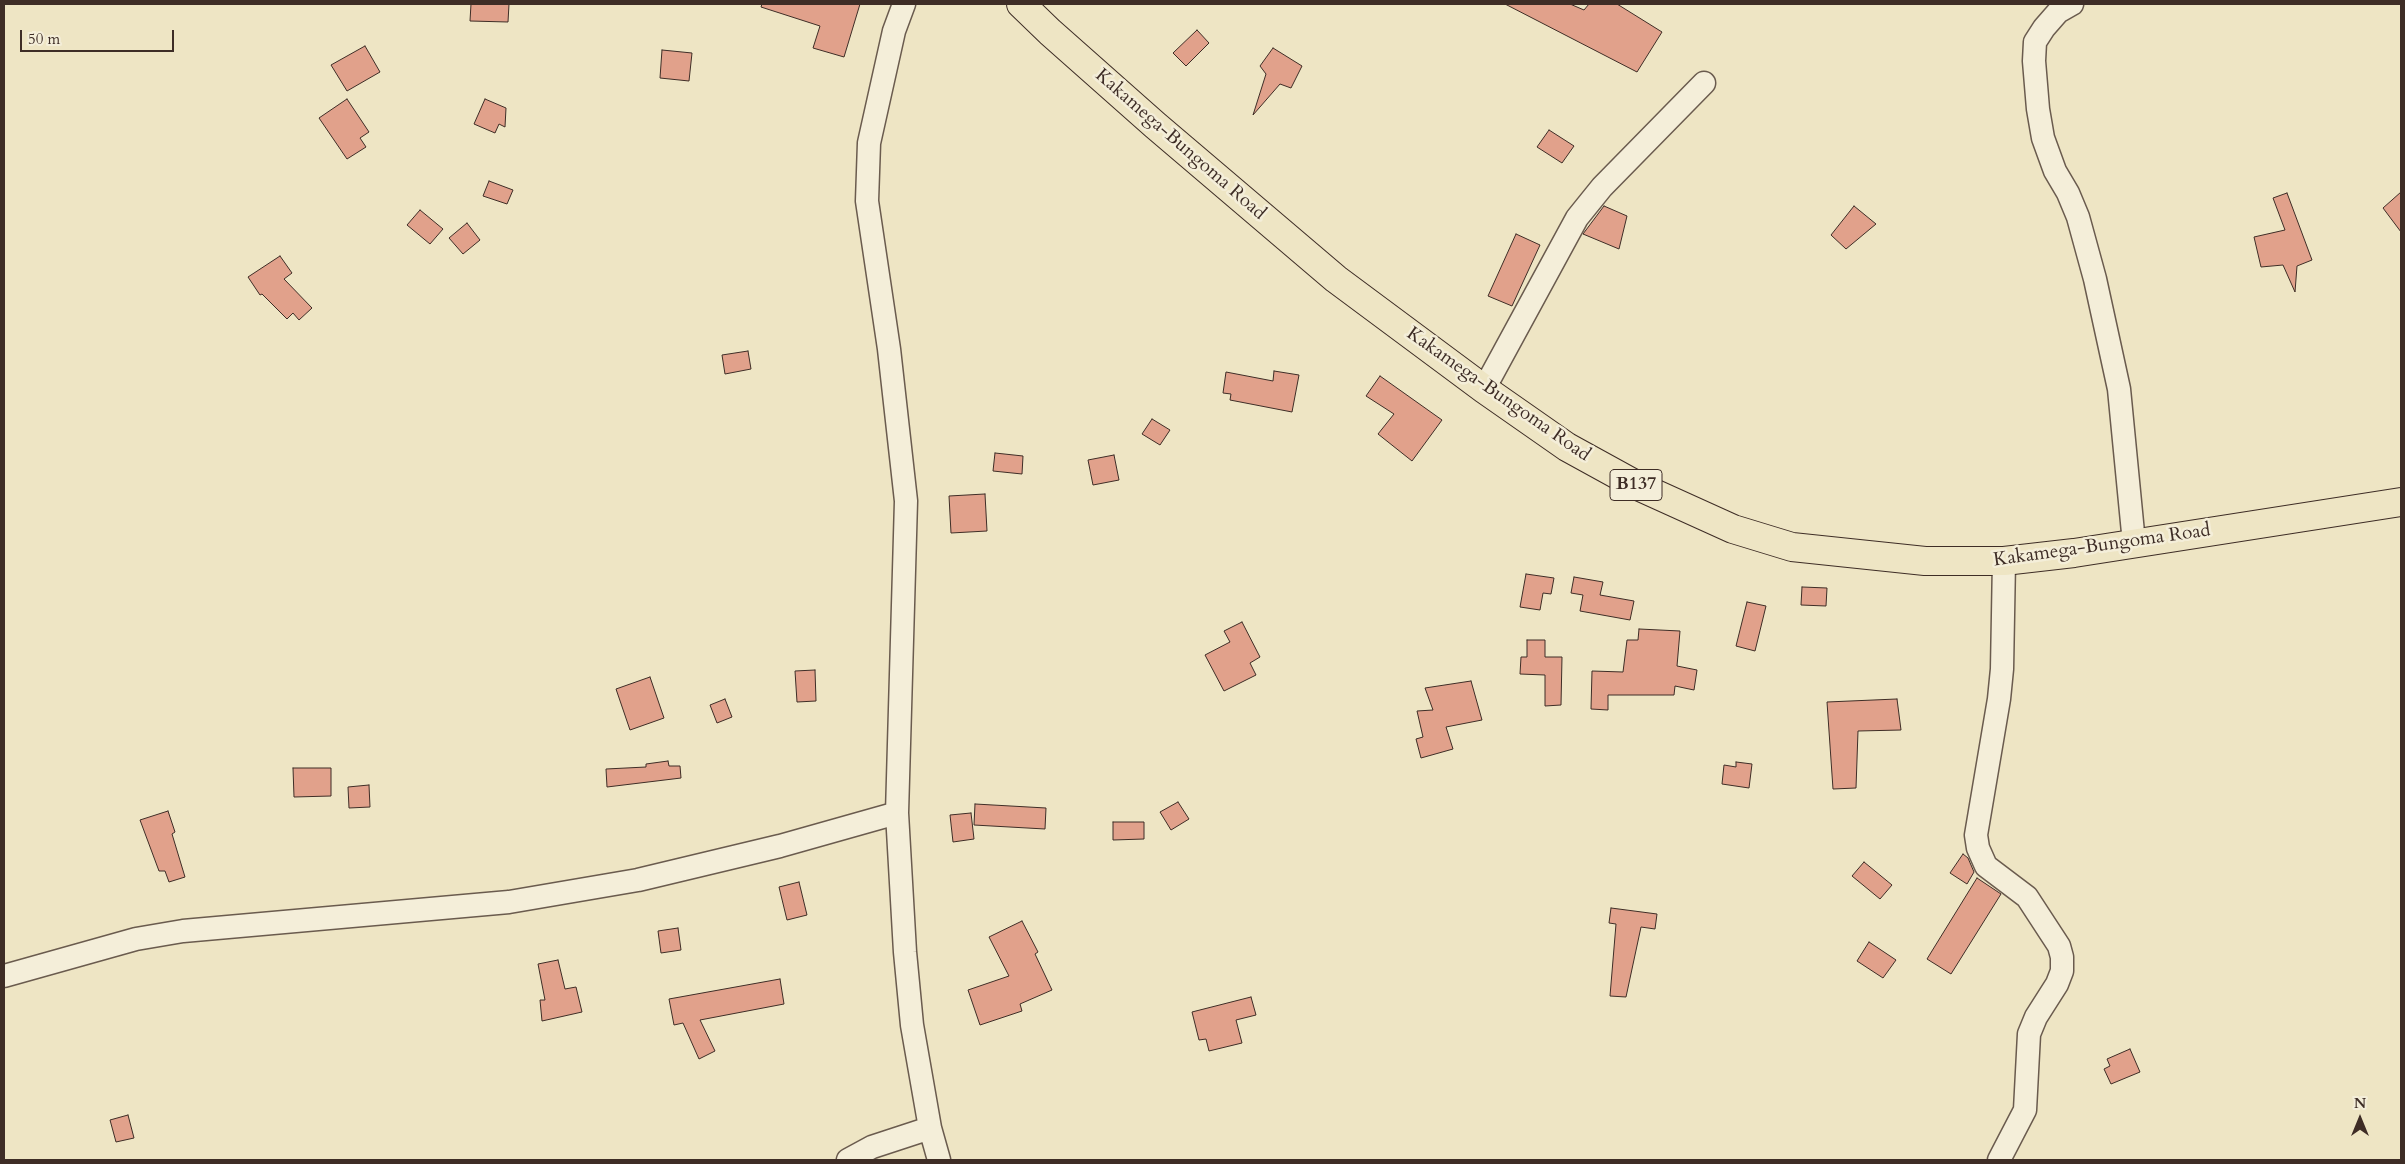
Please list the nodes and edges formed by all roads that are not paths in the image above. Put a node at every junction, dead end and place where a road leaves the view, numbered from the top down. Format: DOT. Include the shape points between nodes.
graph roads {
  1 [pos="904,4"];
  2 [pos="1021,4"];
  3 [pos="2072,4"];
  4 [pos="1704,83"];
  5 [pos="1484,389"];
  6 [pos="2401,502"];
  7 [pos="2134,543"];
  8 [pos="2004,561"];
  9 [pos="897,813"];
  10 [pos="4,976"];
  11 [pos="930,1128"];
  12 [pos="848,1160"];
  13 [pos="939,1160"];
  14 [pos="1999,1160"];
  1 -- 9 [label="street" via="894,31 869,142 867,201 889,349 906,502"];
  2 -- 5 [label="main road, Kakamega-Bungoma Road / B137" via="1155,125 1336,279"];
  3 -- 7 [label="street" via="2058,12 2035,42 2038,109 2043,138 2078,217 2095,279 2119,389"];
  4 -- 5 [label="street" via="1602,187 1577,218"];
  5 -- 8 [label="main road, Kakamega-Bungoma Road / B137" via="1567,447 1638,486 1733,529 1792,547 1925,561"];
  6 -- 7 [label="main road, Kakamega-Bungoma Road / B137"];
  7 -- 8 [label="main road, Kakamega-Bungoma Road / B137"];
  8 -- 14 [label="street" via="1999,699 1976,834 1986,866 2027,896 2059,946 2062,971 2029,1034 2025,1110"];
  9 -- 10 [label="street" via="780,846 638,880 509,902 183,931 136,939"];
  9 -- 11 [label="street" via="912,1025"];
  11 -- 12 [label="street" via="872,1147"];
  11 -- 13 [label="street"];
}
